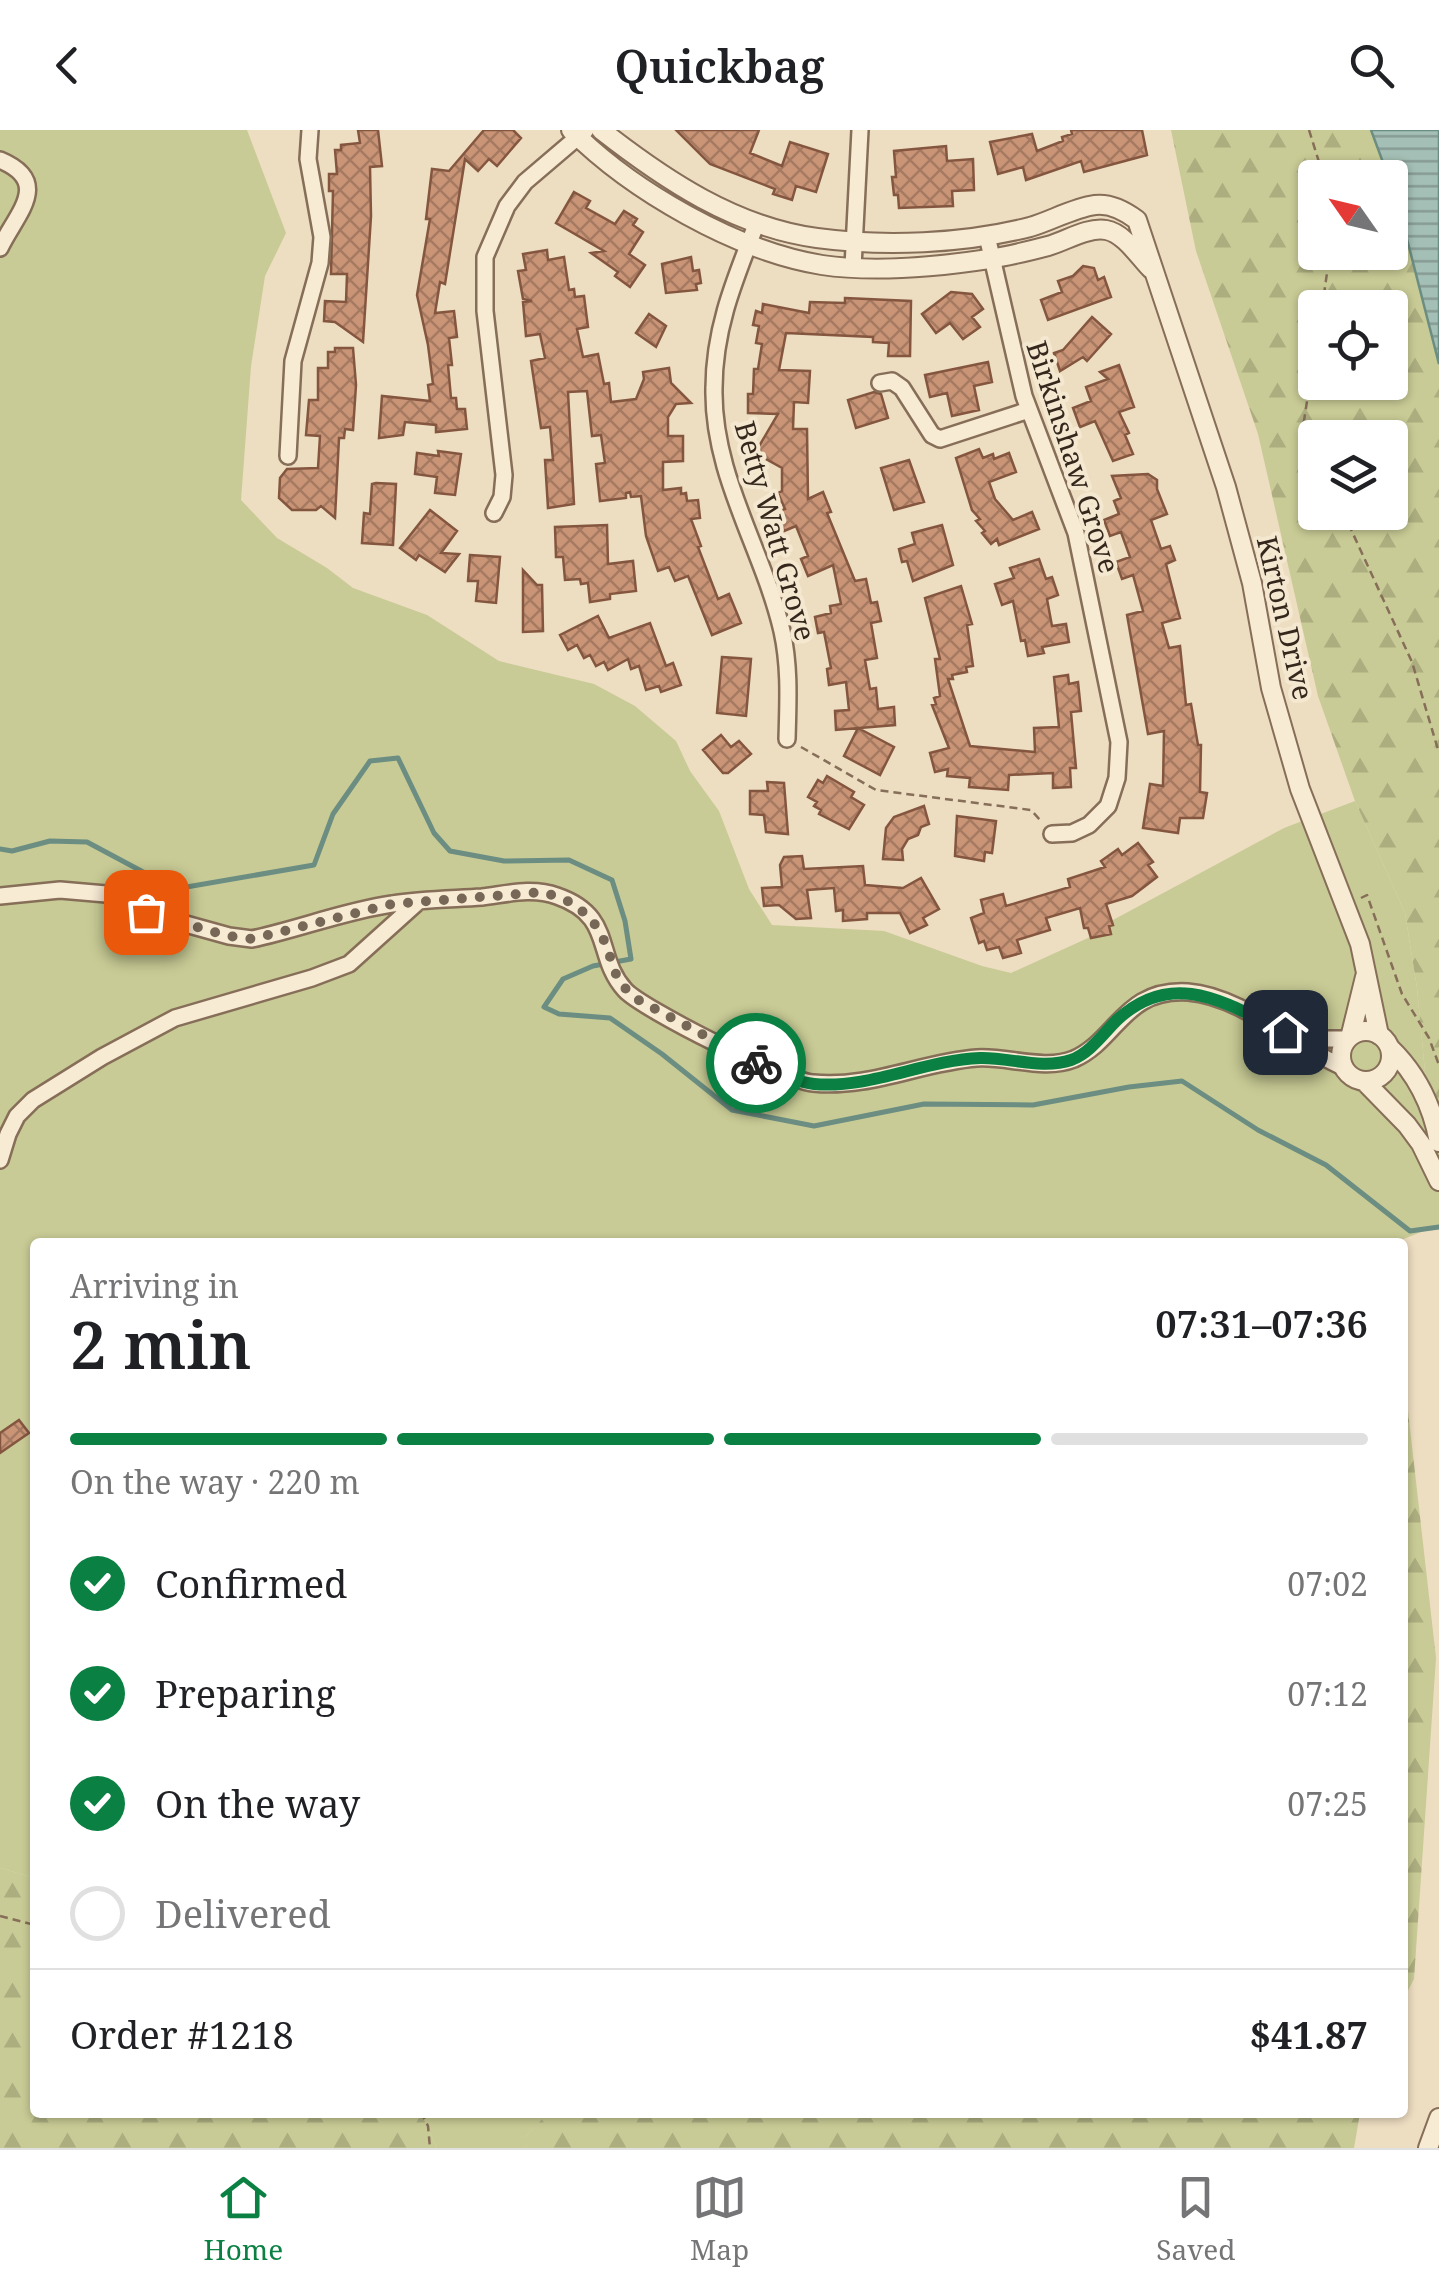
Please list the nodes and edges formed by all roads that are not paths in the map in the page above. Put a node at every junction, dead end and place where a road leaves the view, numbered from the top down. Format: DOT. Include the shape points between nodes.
graph roads {
  1 [pos="310,130"];
  2 [pos="601,130"];
  3 [pos="860,130"];
  4 [pos="578,132"];
  5 [pos="0,160"];
  6 [pos="756,225"];
  7 [pos="987,236"];
  8 [pos="854,240"];
  9 [pos="748,245"];
  10 [pos="0,248"];
  11 [pos="993,258"];
  12 [pos="853,266"];
  13 [pos="1155,273"];
  14 [pos="880,383"];
  15 [pos="1030,410"];
  16 [pos="288,456"];
  17 [pos="494,514"];
  18 [pos="787,739"];
  19 [pos="1052,834"];
  20 [pos="0,896"];
  21 [pos="418,902"];
  22 [pos="1366,973"];
  23 [pos="1285,1032"];
  24 [pos="1349,1036"];
  25 [pos="1385,1041"];
  26 [pos="1343,1067"];
  27 [pos="1364,1081"];
  28 [pos="1439,1142"];
  29 [pos="0,1160"];
  30 [pos="1439,1181"];
  31 [pos="1439,2118"];
  32 [pos="1428,2148"];
  1 -- 16 [label="street" via="308,159 322,237 293,361"];
  2 -- 6 [label="street, Kirton Drive" via="676,184"];
  3 -- 8 [label="street"];
  4 -- 9 [label="street, Kirton Drive" via="639,184"];
  4 -- 17 [label="street" via="506,206 486,258 485,311 504,475"];
  5 -- 10 [label="street" via="18,168 28,195"];
  6 -- 8 [label="street, Kirton Drive"];
  6 -- 9 [label="street, Betty Watt Grove"];
  7 -- 8 [label="street, Kirton Drive"];
  7 -- 11 [label="street, Birkinshaw Grove"];
  7 -- 13 [label="street, Kirton Drive" via="1108,205 1137,220"];
  8 -- 12 [label="street"];
  9 -- 12 [label="street, Kirton Drive" via="826,266"];
  9 -- 18 [label="street, Betty Watt Grove" via="720,320 713,391 726,471 781,628 789,670"];
  11 -- 12 [label="street, Kirton Drive"];
  11 -- 13 [label="street, Kirton Drive" via="1110,230"];
  11 -- 15 [label="street, Birkinshaw Grove"];
  13 -- 22 [label="street, Kirton Drive" via="1226,487 1300,789"];
  14 -- 15 [label="street" via="902,388 940,440"];
  15 -- 19 [label="street, Birkinshaw Grove" via="1076,533 1119,742 1108,806 1088,825"];
  20 -- 21 [label="street" via="106,894 146,912 252,939"];
  21 -- 23 [label="street" via="521,892 578,906 591,918 624,989 641,1003 812,1084 875,1079 972,1058 1072,1060 1139,1003 1177,992 1214,999"];
  21 -- 29 [label="street" via="349,964 175,1018 102,1057 17,1116"];
  22 -- 24 [label="street"];
  22 -- 25 [label="street, Kirton Drive"];
  23 -- 24 [label="street" via="1311,1039"];
  23 -- 26 [label="street"];
  24 -- 25 [label="street" via="1366,1030"];
  24 -- 26 [label="street"];
  25 -- 27 [label="street" via="1386,1072"];
  25 -- 28 [label="street" via="1422,1088"];
  26 -- 27 [label="street"];
  27 -- 30 [label="street" via="1407,1125"];
  31 -- 32 [label="street"];
}
